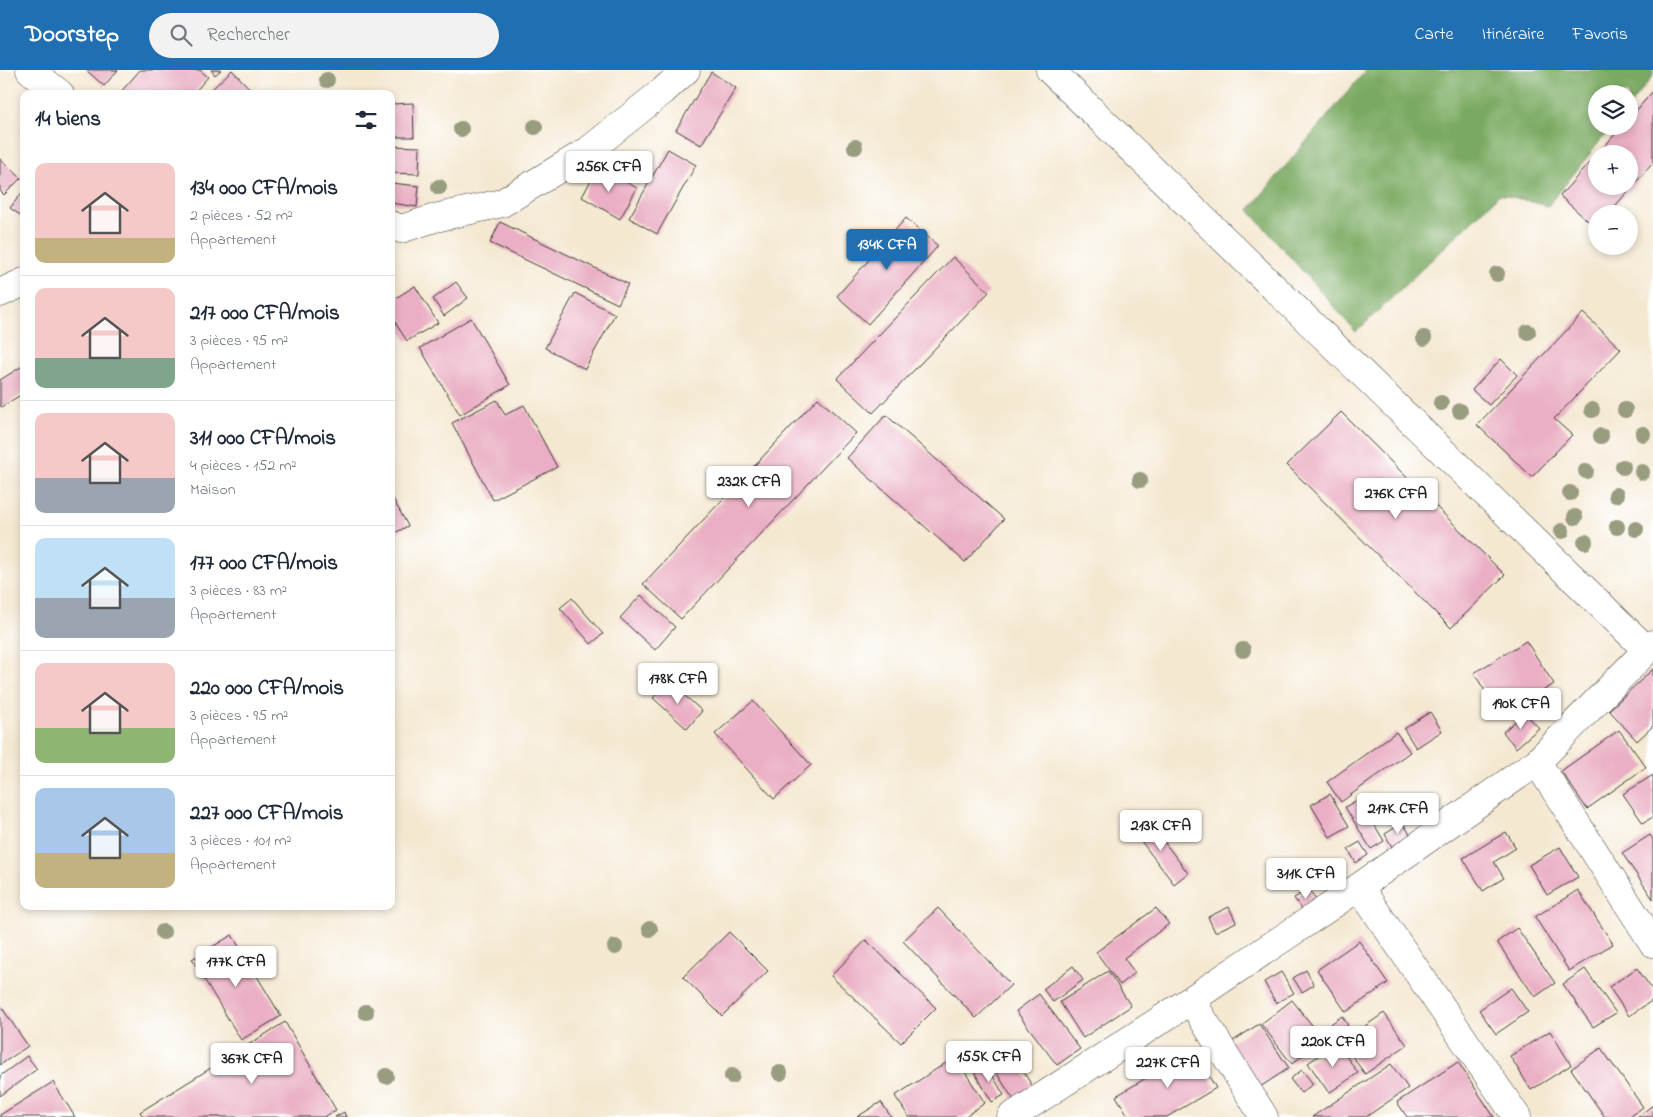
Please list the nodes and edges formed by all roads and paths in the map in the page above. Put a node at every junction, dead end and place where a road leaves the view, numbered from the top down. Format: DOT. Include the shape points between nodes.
graph roads {
  1 [pos="30,70"];
  2 [pos="686,70"];
  3 [pos="1050,70"];
  4 [pos="55,90"];
  5 [pos="395,227"];
  6 [pos="20,284"];
  7 [pos="0,293"];
  8 [pos="1650,647"];
  9 [pos="1537,762"];
  10 [pos="1359,887"];
  11 [pos="1653,943"];
  12 [pos="1191,1000"];
  13 [pos="1011,1117"];
  14 [pos="1264,1117"];
  15 [pos="1517,1117"];
  1 -- 4 [label="street"];
  2 -- 5 [label="street" via="588,151 502,203 401,229"];
  3 -- 8 [label="street"];
  6 -- 7 [label="street"];
  8 -- 9 [label="street"];
  9 -- 10 [label="street"];
  9 -- 11 [label="street"];
  10 -- 12 [label="street"];
  10 -- 15 [label="street"];
  12 -- 13 [label="street"];
  12 -- 14 [label="street"];
}
